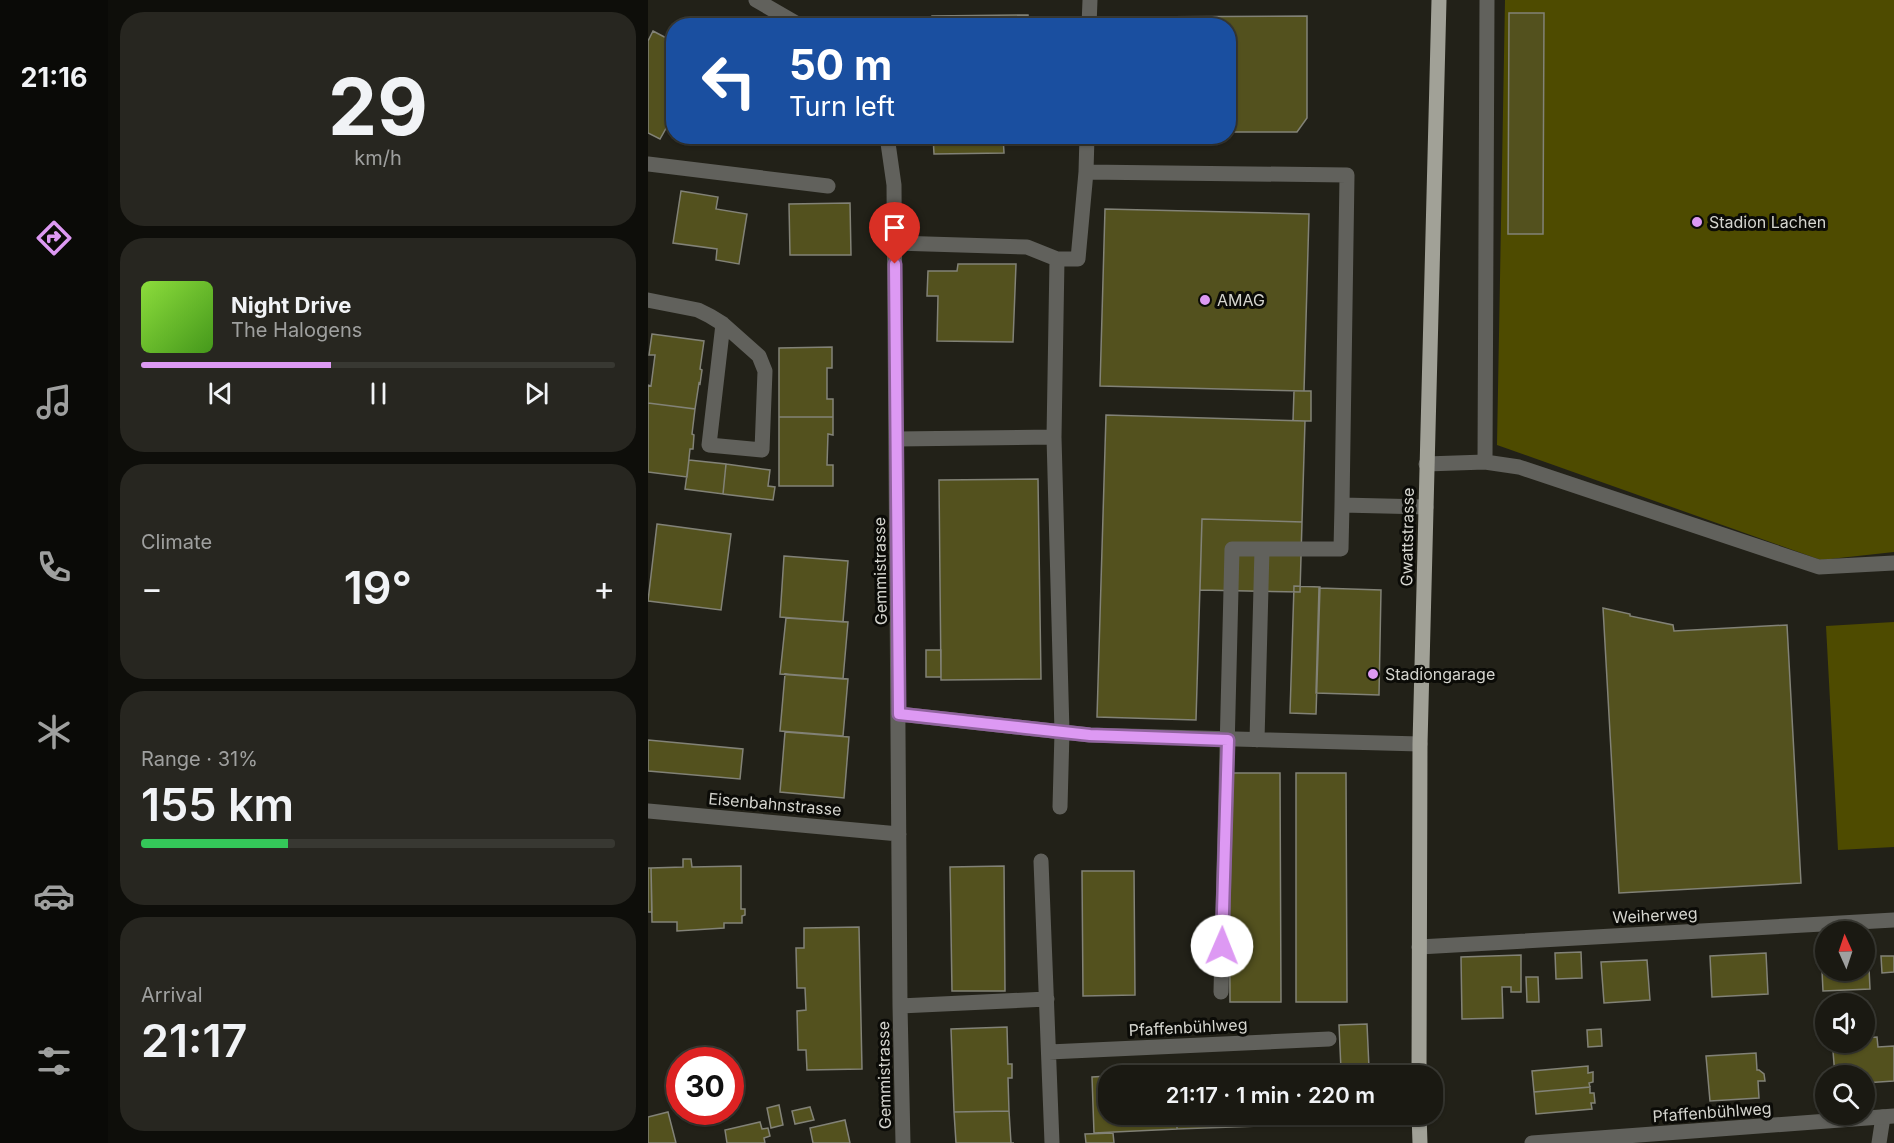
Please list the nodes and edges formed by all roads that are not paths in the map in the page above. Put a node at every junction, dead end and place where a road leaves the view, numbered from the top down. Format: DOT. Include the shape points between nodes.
graph roads {
  1 [pos="756,0"];
  2 [pos="1089,0"];
  3 [pos="1439,0"];
  4 [pos="1487,0"];
  5 [pos="787,18"];
  6 [pos="1089,18"];
  7 [pos="888,144"];
  8 [pos="1087,144"];
  9 [pos="648,164"];
  10 [pos="1086,172"];
  11 [pos="828,186"];
  12 [pos="895,243"];
  13 [pos="1057,259"];
  14 [pos="648,300"];
  15 [pos="723,324"];
  16 [pos="1054,437"];
  17 [pos="897,439"];
  18 [pos="1485,462"];
  19 [pos="1426,464"];
  20 [pos="1342,505"];
  21 [pos="1426,507"];
  22 [pos="1262,549"];
  23 [pos="1894,563"];
  24 [pos="899,714"];
  25 [pos="1062,732"];
  26 [pos="1228,740"];
  27 [pos="1257,740"];
  28 [pos="1420,744"];
  29 [pos="1060,807"];
  30 [pos="648,811"];
  31 [pos="899,834"];
  32 [pos="1041,861"];
  33 [pos="1894,920"];
  34 [pos="1419,947"];
  35 [pos="1221,992"];
  36 [pos="1047,999"];
  37 [pos="900,1006"];
  38 [pos="1329,1039"];
  39 [pos="1049,1052"];
  40 [pos="1419,1065"];
  41 [pos="1888,1117"];
  42 [pos="1419,1125"];
  43 [pos="903,1143"];
  44 [pos="1052,1143"];
  45 [pos="1420,1143"];
  46 [pos="1532,1143"];
  47 [pos="1879,1143"];
  1 -- 5 [label="street"];
  2 -- 6 [label="street"];
  3 -- 19 [label="main road, Gwattstrasse"];
  4 -- 18 [label="street"];
  7 -- 12 [label="street, Gemmistrasse" via="894,185"];
  8 -- 10 [label="street"];
  9 -- 11 [label="street"];
  10 -- 13 [label="street" via="1078,259"];
  10 -- 20 [label="street" via="1347,175"];
  12 -- 13 [label="street" via="1027,247"];
  12 -- 17 [label="street, Gemmistrasse"];
  13 -- 16 [label="street"];
  14 -- 15 [label="street" via="698,310"];
  15 -- 15 [label="street" via="759,356 765,371 762,450 709,445"];
  16 -- 17 [label="street"];
  16 -- 25 [label="street"];
  17 -- 24 [label="street, Gemmistrasse"];
  18 -- 19 [label="street"];
  18 -- 23 [label="street" via="1519,467 1819,567"];
  19 -- 21 [label="main road, Gwattstrasse"];
  20 -- 21 [label="street"];
  20 -- 22 [label="street" via="1341,549"];
  21 -- 28 [label="main road, Gwattstrasse"];
  22 -- 26 [label="street" via="1233,549"];
  22 -- 27 [label="street"];
  24 -- 25 [label="street"];
  24 -- 31 [label="street, Gemmistrasse"];
  25 -- 26 [label="street"];
  25 -- 29 [label="street"];
  26 -- 27 [label="street"];
  26 -- 35 [label="street"];
  27 -- 28 [label="street"];
  28 -- 34 [label="main road, Gwattstrasse"];
  30 -- 31 [label="street, Eisenbahnstrasse"];
  31 -- 37 [label="street, Gemmistrasse"];
  32 -- 36 [label="street"];
  33 -- 34 [label="street, Weiherweg"];
  34 -- 40 [label="main road, Gwattstrasse"];
  36 -- 37 [label="street, Gemmistrasse"];
  36 -- 39 [label="street"];
  37 -- 43 [label="street, Gemmistrasse"];
  38 -- 39 [label="street, Pfaffenbühlweg"];
  39 -- 44 [label="street"];
  41 -- 46 [label="street, Pfaffenbühlweg"];
  41 -- 47 [label="street"];
  42 -- 45 [label="main road"];
}
